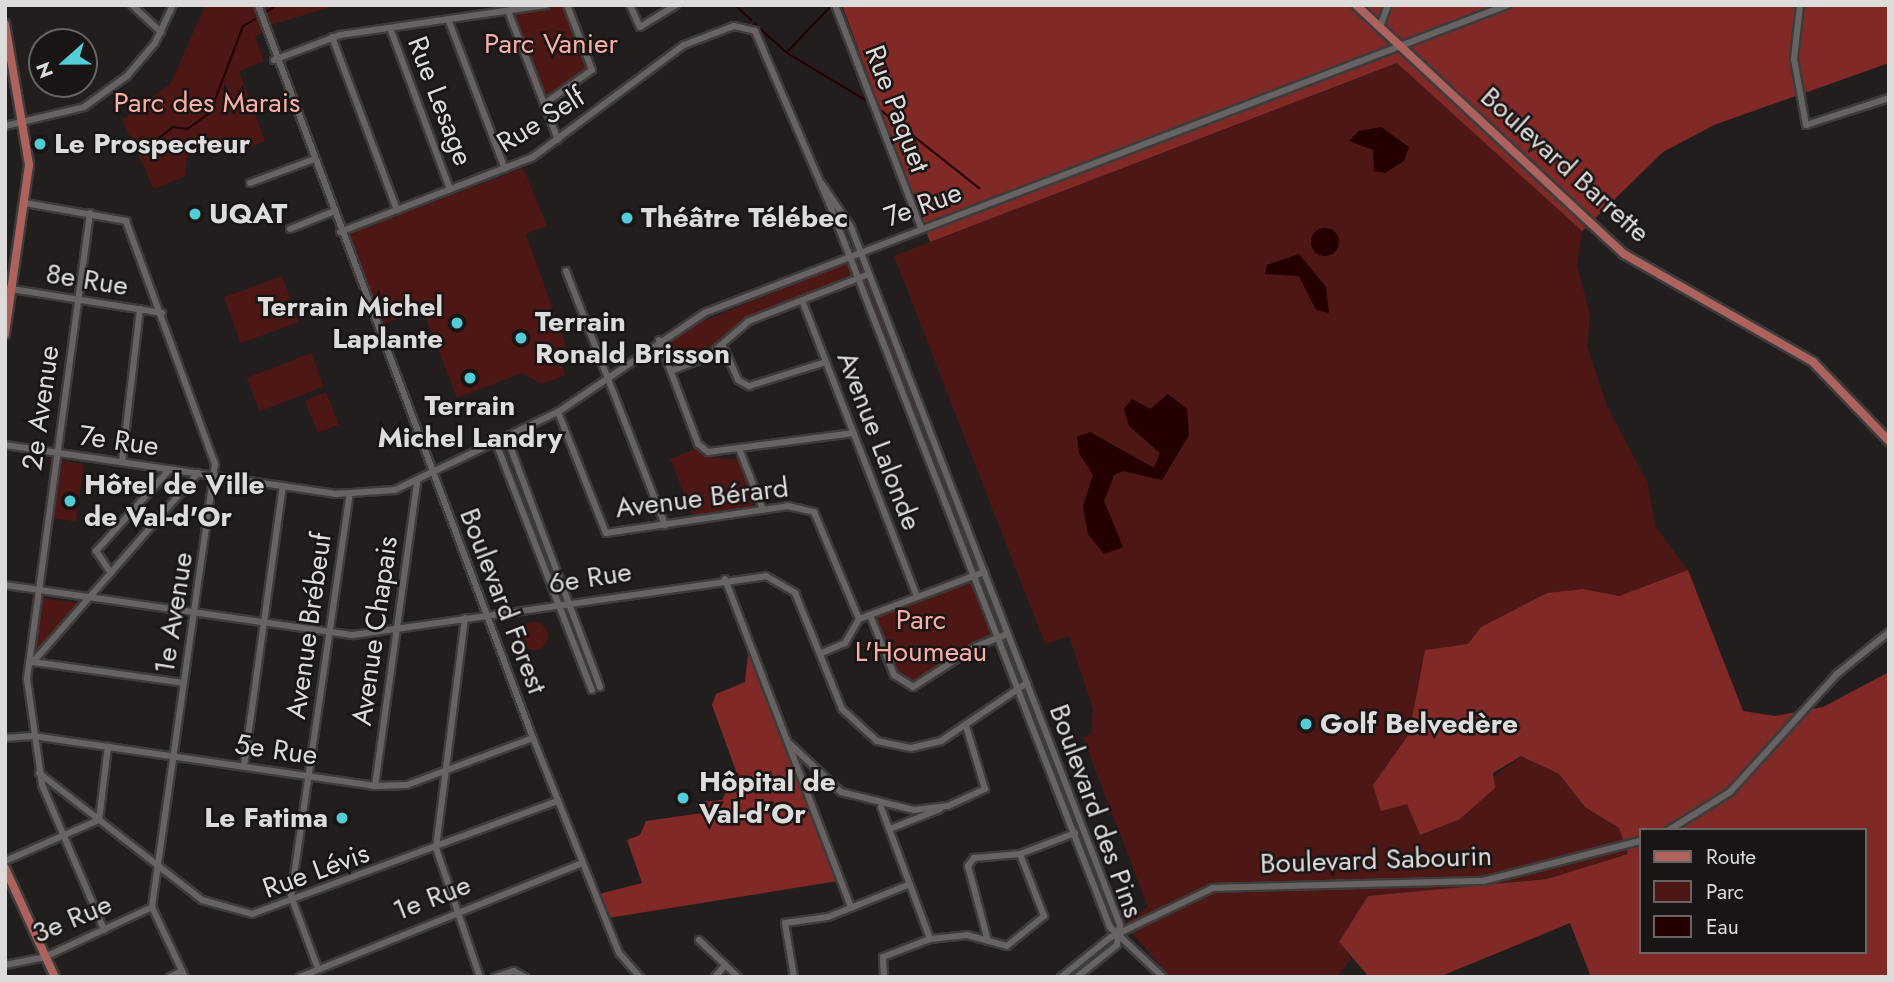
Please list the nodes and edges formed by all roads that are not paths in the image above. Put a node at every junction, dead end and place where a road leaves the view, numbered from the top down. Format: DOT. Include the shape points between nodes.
graph roads {
  1 [pos="132,5"];
  2 [pos="173,5"];
  3 [pos="258,5"];
  4 [pos="546,5"];
  5 [pos="567,5"];
  6 [pos="630,5"];
  7 [pos="676,5"];
  8 [pos="835,5"];
  9 [pos="1356,5"];
  10 [pos="1388,5"];
  11 [pos="1507,5"];
  12 [pos="1800,5"];
  13 [pos="508,11"];
  14 [pos="448,19"];
  15 [pos="5,24"];
  16 [pos="1380,27"];
  17 [pos="390,28"];
  18 [pos="161,32"];
  19 [pos="332,37"];
  20 [pos="1401,46"];
  21 [pos="274,60"];
  22 [pos="1889,98"];
  23 [pos="544,104"];
  24 [pos="24,123"];
  25 [pos="5,126"];
  26 [pos="558,140"];
  27 [pos="312,160"];
  28 [pos="505,169"];
  29 [pos="820,182"];
  30 [pos="250,183"];
  31 [pos="450,189"];
  32 [pos="25,203"];
  33 [pos="397,210"];
  34 [pos="332,212"];
  35 [pos="90,213"];
  36 [pos="920,228"];
  37 [pos="289,229"];
  38 [pos="340,232"];
  39 [pos="860,251"];
  40 [pos="849,255"];
  41 [pos="566,271"];
  42 [pos="869,274"];
  43 [pos="858,279"];
  44 [pos="9,289"];
  45 [pos="78,299"];
  46 [pos="802,300"];
  47 [pos="140,309"];
  48 [pos="162,313"];
  49 [pos="5,334"];
  50 [pos="659,340"];
  51 [pos="723,346"];
  52 [pos="826,362"];
  53 [pos="671,371"];
  54 [pos="607,379"];
  55 [pos="558,412"];
  56 [pos="927,424"];
  57 [pos="916,429"];
  58 [pos="854,433"];
  59 [pos="507,438"];
  60 [pos="1889,441"];
  61 [pos="496,443"];
  62 [pos="5,445"];
  63 [pos="740,450"];
  64 [pos="56,453"];
  65 [pos="122,462"];
  66 [pos="170,469"];
  67 [pos="198,473"];
  68 [pos="433,474"];
  69 [pos="216,476"];
  70 [pos="417,482"];
  71 [pos="283,486"];
  72 [pos="349,496"];
  73 [pos="763,510"];
  74 [pos="665,525"];
  75 [pos="984,572"];
  76 [pos="111,573"];
  77 [pos="974,576"];
  78 [pos="725,579"];
  79 [pos="5,585"];
  80 [pos="36,590"];
  81 [pos="91,596"];
  82 [pos="917,597"];
  83 [pos="569,603"];
  84 [pos="558,605"];
  85 [pos="195,612"];
  86 [pos="486,615"];
  87 [pos="870,615"];
  88 [pos="465,618"];
  89 [pos="859,619"];
  90 [pos="264,622"];
  91 [pos="397,629"];
  92 [pos="329,632"];
  93 [pos="1889,632"];
  94 [pos="1008,634"];
  95 [pos="998,638"];
  96 [pos="821,653"];
  97 [pos="31,662"];
  98 [pos="184,683"];
  99 [pos="1027,683"];
  100 [pos="600,687"];
  101 [pos="1018,688"];
  102 [pos="592,690"];
  103 [pos="966,726"];
  104 [pos="33,736"];
  105 [pos="5,738"];
  106 [pos="533,738"];
  107 [pos="787,740"];
  108 [pos="108,747"];
  109 [pos="174,756"];
  110 [pos="244,766"];
  111 [pos="39,773"];
  112 [pos="443,773"];
  113 [pos="309,775"];
  114 [pos="375,786"];
  115 [pos="558,801"];
  116 [pos="948,806"];
  117 [pos="881,807"];
  118 [pos="99,820"];
  119 [pos="1672,828"];
  120 [pos="890,830"];
  121 [pos="1084,830"];
  122 [pos="1074,834"];
  123 [pos="62,838"];
  124 [pos="1638,842"];
  125 [pos="436,848"];
  126 [pos="1020,854"];
  127 [pos="5,861"];
  128 [pos="582,863"];
  129 [pos="158,865"];
  130 [pos="5,868"];
  131 [pos="910,884"];
  132 [pos="293,904"];
  133 [pos="152,907"];
  134 [pos="851,907"];
  135 [pos="460,910"];
  136 [pos="104,930"];
  137 [pos="1120,936"];
  138 [pos="930,939"];
  139 [pos="699,940"];
  140 [pos="988,941"];
  141 [pos="45,957"];
  142 [pos="5,965"];
  143 [pos="725,965"];
  144 [pos="317,966"];
  145 [pos="183,974"];
  146 [pos="55,977"];
  147 [pos="170,977"];
  148 [pos="300,977"];
  149 [pos="480,977"];
  150 [pos="495,977"];
  151 [pos="525,977"];
  152 [pos="640,977"];
  153 [pos="715,977"];
  154 [pos="738,977"];
  155 [pos="794,977"];
  156 [pos="884,977"];
  157 [pos="1061,977"];
  158 [pos="1077,977"];
  159 [pos="1163,977"];
  1 -- 18 [label="street"];
  2 -- 18 [label="street"];
  3 -- 21 [label="street, Boulevard Forest"];
  4 -- 13 [label="street"];
  5 -- 23 [label="street" via="592,70"];
  6 -- 7 [label="street" via="640,27"];
  8 -- 36 [label="street, Rue Paquet"];
  9 -- 16 [label="main road, Boulevard Barrette"];
  10 -- 16 [label="street"];
  11 -- 20 [label="street, 7e Rue"];
  12 -- 22 [label="street" via="1794,59 1806,125"];
  13 -- 14 [label="street"];
  13 -- 23 [label="street"];
  14 -- 17 [label="street"];
  14 -- 28 [label="street"];
  15 -- 24 [label="main road"];
  16 -- 20 [label="main road, Boulevard Barrette"];
  17 -- 19 [label="street"];
  17 -- 31 [label="street, Rue Lesage"];
  18 -- 24 [label="street" via="127,76 84,107"];
  19 -- 21 [label="street"];
  19 -- 33 [label="street"];
  20 -- 36 [label="street, 7e Rue"];
  20 -- 60 [label="main road, Boulevard Barrette" via="1624,254 1813,362"];
  21 -- 27 [label="street, Boulevard Forest"];
  23 -- 26 [label="street"];
  24 -- 25 [label="street"];
  24 -- 32 [label="main road"];
  26 -- 28 [label="street, Rue Self"];
  26 -- 29 [label="street, Rue Self" via="684,45 742,26 764,44"];
  27 -- 30 [label="street"];
  27 -- 34 [label="street, Boulevard Forest"];
  28 -- 31 [label="street, Rue Self"];
  29 -- 39 [label="street, Rue Self" via="838,201"];
  29 -- 40 [label="street, Rue Self"];
  31 -- 33 [label="street, Rue Self"];
  32 -- 35 [label="street"];
  32 -- 44 [label="main road"];
  33 -- 38 [label="street, Rue Self"];
  34 -- 37 [label="street"];
  34 -- 38 [label="street, Boulevard Forest"];
  35 -- 45 [label="street, 2e Avenue"];
  35 -- 48 [label="street, 1e Avenue" via="126,221"];
  36 -- 39 [label="street, 7e Rue"];
  38 -- 68 [label="street, Boulevard Forest"];
  39 -- 40 [label="street, 7e Rue"];
  39 -- 42 [label="street, Boulevard des Pins"];
  40 -- 43 [label="street, Boulevard des Pins"];
  40 -- 50 [label="street, 7e Rue" via="704,313"];
  41 -- 54 [label="street"];
  42 -- 43 [label="street"];
  42 -- 56 [label="street, Boulevard des Pins"];
  43 -- 46 [label="street"];
  43 -- 57 [label="street, Boulevard des Pins"];
  44 -- 45 [label="street, 8e Rue"];
  44 -- 49 [label="main road"];
  45 -- 47 [label="street, 8e Rue"];
  45 -- 64 [label="street, 2e Avenue"];
  46 -- 51 [label="street" via="749,321"];
  46 -- 52 [label="street, Avenue Lalonde"];
  47 -- 48 [label="street, 8e Rue"];
  47 -- 65 [label="street"];
  48 -- 69 [label="street, 1e Avenue" via="190,380"];
  50 -- 53 [label="street"];
  50 -- 54 [label="street, 7e Rue"];
  51 -- 52 [label="street" via="738,380 749,386"];
  51 -- 53 [label="street"];
  52 -- 58 [label="street, Avenue Lalonde"];
  53 -- 63 [label="street" via="698,444 718,454"];
  54 -- 55 [label="street, 7e Rue"];
  54 -- 74 [label="street"];
  55 -- 59 [label="street, 7e Rue"];
  55 -- 74 [label="street, Avenue Bérard" via="606,533"];
  56 -- 57 [label="street"];
  56 -- 75 [label="street, Boulevard des Pins"];
  57 -- 77 [label="street, Boulevard des Pins"];
  58 -- 63 [label="street"];
  58 -- 82 [label="street, Avenue Lalonde"];
  59 -- 61 [label="street, 7e Rue"];
  59 -- 83 [label="street"];
  61 -- 68 [label="street, 7e Rue"];
  61 -- 84 [label="street"];
  62 -- 64 [label="street, 7e Rue"];
  63 -- 73 [label="street"];
  64 -- 65 [label="street, 7e Rue"];
  64 -- 80 [label="street, 2e Avenue"];
  65 -- 66 [label="street, 7e Rue"];
  66 -- 67 [label="street, 7e Rue"];
  66 -- 76 [label="street" via="96,551"];
  67 -- 69 [label="street, 7e Rue"];
  67 -- 76 [label="street"];
  68 -- 70 [label="street, 7e Rue"];
  68 -- 86 [label="street, Boulevard Forest"];
  69 -- 71 [label="street, 7e Rue"];
  69 -- 85 [label="street, 1e Avenue"];
  70 -- 72 [label="street, 7e Rue"];
  70 -- 91 [label="street, Avenue Chapais"];
  71 -- 72 [label="street, 7e Rue"];
  71 -- 90 [label="street"];
  72 -- 92 [label="street, Avenue Brébeuf"];
  73 -- 74 [label="street, Avenue Bérard"];
  73 -- 89 [label="street, Avenue Bérard" via="802,506 819,517"];
  75 -- 77 [label="street"];
  75 -- 94 [label="street, Boulevard des Pins"];
  76 -- 81 [label="street"];
  77 -- 82 [label="street"];
  77 -- 95 [label="street, Boulevard des Pins"];
  78 -- 83 [label="street, 6e Rue"];
  78 -- 96 [label="street, 6e Rue" via="765,576 789,587"];
  78 -- 107 [label="street"];
  79 -- 80 [label="street, 6e Rue"];
  80 -- 81 [label="street, 6e Rue"];
  80 -- 97 [label="street, 2e Avenue"];
  81 -- 85 [label="street, 6e Rue"];
  81 -- 97 [label="street"];
  82 -- 87 [label="street"];
  83 -- 84 [label="street, 6e Rue"];
  83 -- 100 [label="street"];
  84 -- 86 [label="street, 6e Rue"];
  84 -- 102 [label="street"];
  85 -- 90 [label="street, 6e Rue"];
  85 -- 98 [label="street, 1e Avenue"];
  86 -- 88 [label="street, 6e Rue"];
  86 -- 106 [label="street, Boulevard Forest"];
  87 -- 89 [label="street"];
  87 -- 95 [label="street" via="894,675 913,687"];
  88 -- 91 [label="street, 6e Rue"];
  88 -- 112 [label="street"];
  89 -- 96 [label="street" via="845,643"];
  90 -- 92 [label="street, 6e Rue"];
  90 -- 110 [label="street"];
  91 -- 92 [label="street, 6e Rue"];
  91 -- 114 [label="street, Avenue Chapais"];
  92 -- 113 [label="street, Avenue Brébeuf"];
  93 -- 119 [label="street" via="1837,674 1751,773"];
  94 -- 95 [label="street"];
  94 -- 99 [label="street, Boulevard des Pins"];
  95 -- 101 [label="street, Boulevard des Pins"];
  96 -- 103 [label="street, 6e Rue" via="842,709 877,741 919,747"];
  97 -- 98 [label="street"];
  97 -- 104 [label="street, 2e Avenue"];
  98 -- 109 [label="street, 1e Avenue"];
  99 -- 101 [label="street, 6e Rue"];
  99 -- 121 [label="street, Boulevard des Pins"];
  101 -- 103 [label="street, 6e Rue"];
  101 -- 122 [label="street, Boulevard des Pins"];
  103 -- 116 [label="street" via="987,782 978,795"];
  104 -- 105 [label="street, 5e Rue"];
  104 -- 108 [label="street, 5e Rue"];
  104 -- 111 [label="street, 2e Avenue"];
  106 -- 112 [label="street, 5e Rue"];
  106 -- 115 [label="street, Boulevard Forest"];
  107 -- 117 [label="street" via="817,776"];
  107 -- 134 [label="street"];
  108 -- 109 [label="street, 5e Rue"];
  108 -- 118 [label="street"];
  109 -- 110 [label="street, 5e Rue"];
  109 -- 129 [label="street, 1e Avenue"];
  110 -- 113 [label="street, 5e Rue"];
  111 -- 118 [label="street, Rue Lévis"];
  111 -- 123 [label="street, 2e Avenue"];
  112 -- 114 [label="street, 5e Rue" via="407,785"];
  112 -- 125 [label="street"];
  113 -- 114 [label="street, 5e Rue"];
  113 -- 132 [label="street, Avenue Brébeuf"];
  115 -- 125 [label="street, Rue Lévis"];
  115 -- 128 [label="street, Boulevard Forest"];
  116 -- 117 [label="street"];
  116 -- 120 [label="street"];
  117 -- 120 [label="street"];
  118 -- 123 [label="street"];
  118 -- 129 [label="street, Rue Lévis"];
  120 -- 131 [label="street"];
  121 -- 122 [label="street"];
  121 -- 137 [label="street, Boulevard des Pins"];
  122 -- 126 [label="street"];
  122 -- 137 [label="street, Boulevard des Pins" via="1110,927"];
  123 -- 127 [label="street"];
  123 -- 136 [label="street, 2e Avenue"];
  124 -- 137 [label="street, Boulevard Sabourin" via="1483,881 1213,888"];
  125 -- 132 [label="street, Rue Lévis"];
  125 -- 135 [label="street"];
  126 -- 140 [label="street" via="985,855 968,866"];
  126 -- 140 [label="street" via="1044,916 1007,946"];
  128 -- 135 [label="street, 1e Rue"];
  128 -- 152 [label="street, Boulevard Forest" via="619,953"];
  129 -- 132 [label="street, Rue Lévis" via="224,910 252,914"];
  129 -- 133 [label="street, 1e Avenue"];
  130 -- 141 [label="main road"];
  131 -- 134 [label="street"];
  131 -- 138 [label="street"];
  132 -- 144 [label="street, Avenue Brébeuf"];
  133 -- 136 [label="street, 3e Rue"];
  133 -- 145 [label="street"];
  134 -- 155 [label="street" via="785,923"];
  135 -- 144 [label="street, 1e Rue"];
  135 -- 149 [label="street"];
  136 -- 141 [label="street, 3e Rue"];
  137 -- 157 [label="street, Boulevard Sabourin"];
  137 -- 158 [label="street, Boulevard Sabourin"];
  137 -- 159 [label="street"];
  138 -- 140 [label="street" via="967,935"];
  138 -- 156 [label="street" via="883,957"];
  139 -- 143 [label="street"];
  141 -- 142 [label="street, 3e Rue"];
  141 -- 146 [label="main road"];
  143 -- 153 [label="street"];
  143 -- 154 [label="street"];
  144 -- 148 [label="street, 1e Rue"];
  145 -- 147 [label="street"];
  150 -- 151 [label="street" via="514,971"];
}
